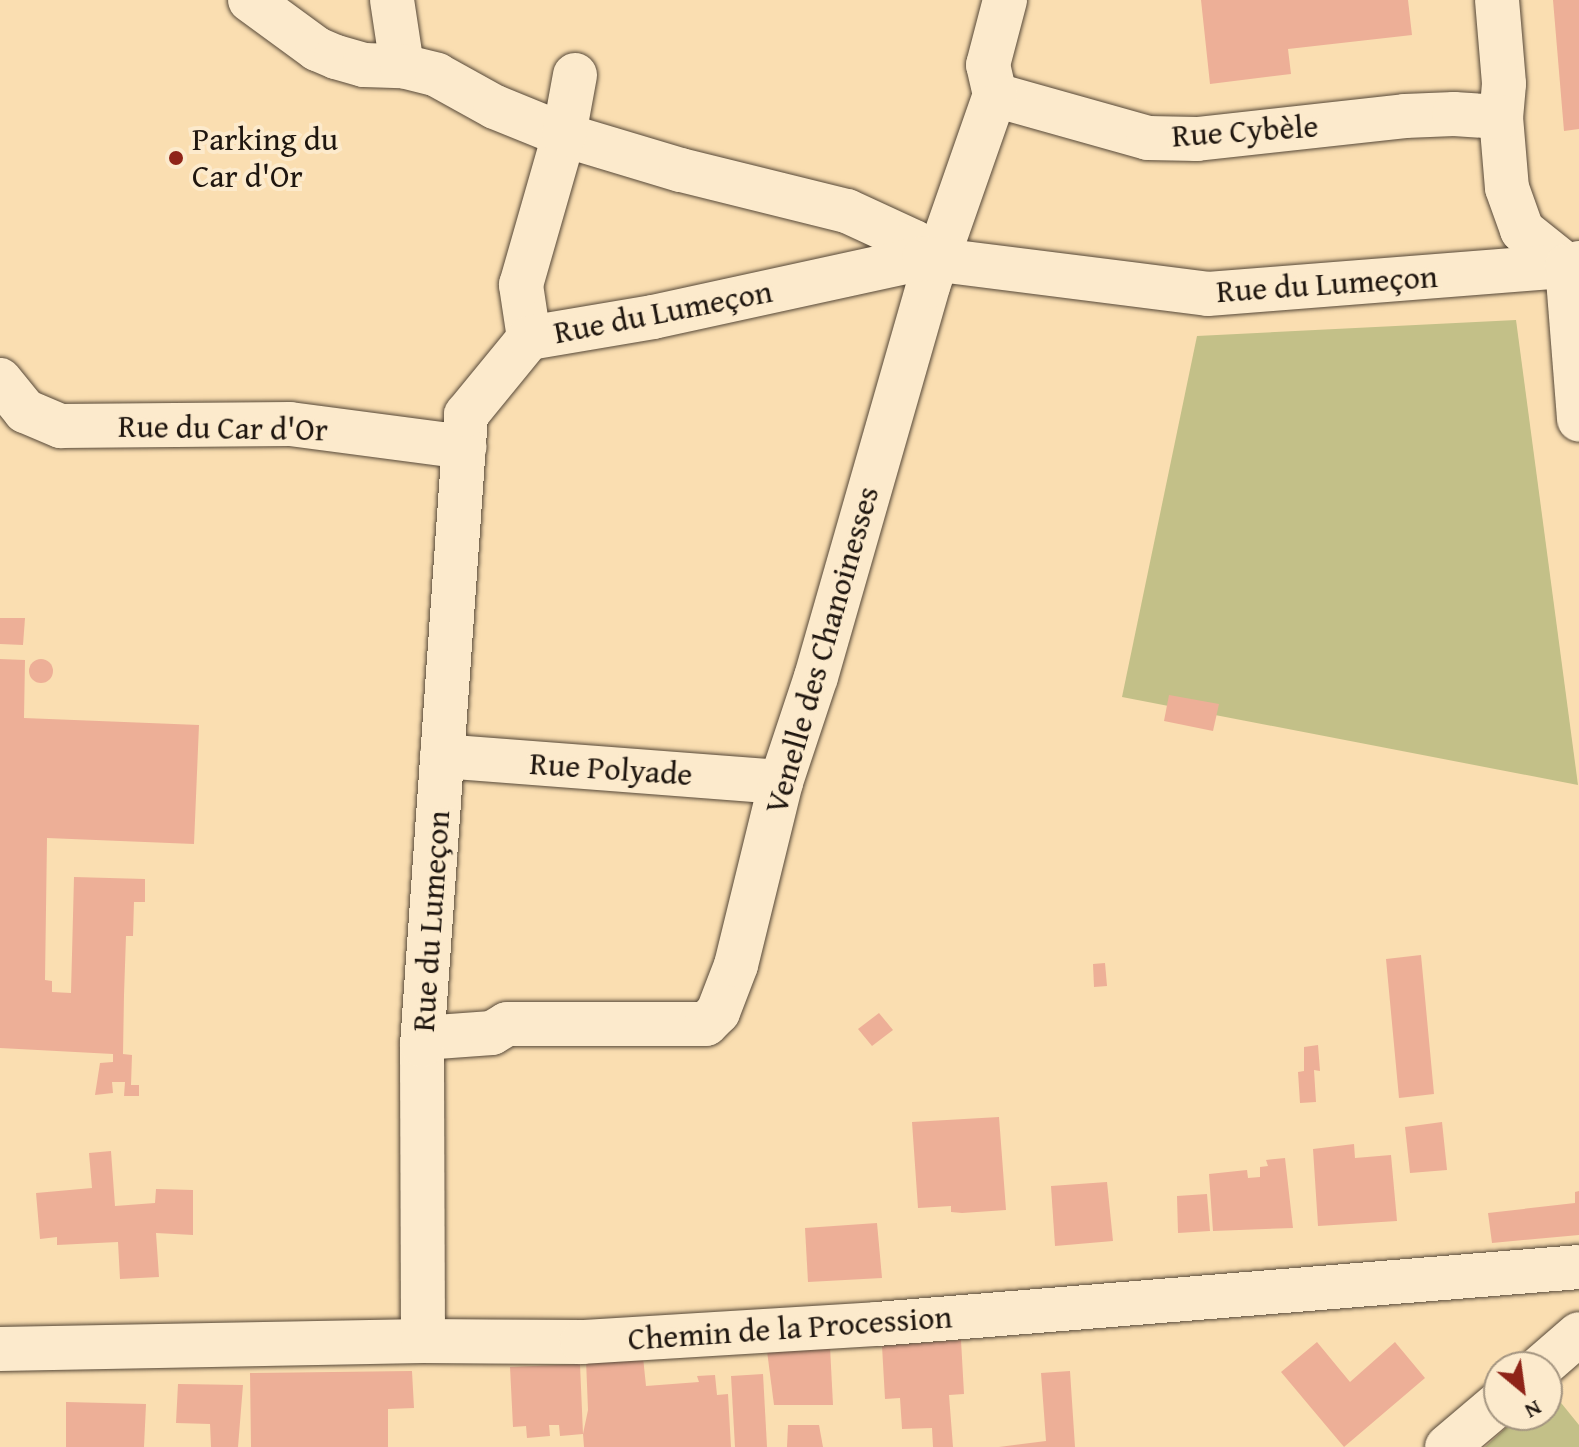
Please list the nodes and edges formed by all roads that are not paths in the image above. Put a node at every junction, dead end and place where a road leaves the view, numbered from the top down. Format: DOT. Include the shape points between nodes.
graph roads {
  1 [pos="250,0"];
  2 [pos="392,0"];
  3 [pos="1005,0"];
  4 [pos="1497,0"];
  5 [pos="402,66"];
  6 [pos="575,75"];
  7 [pos="995,95"];
  8 [pos="1501,117"];
  9 [pos="564,135"];
  10 [pos="938,260"];
  11 [pos="1573,264"];
  12 [pos="529,338"];
  13 [pos="0,380"];
  14 [pos="1579,420"];
  15 [pos="464,447"];
  16 [pos="442,756"];
  17 [pos="781,782"];
  18 [pos="423,1038"];
  19 [pos="1579,1267"];
  20 [pos="1579,1334"];
  21 [pos="423,1341"];
  22 [pos="0,1349"];
  23 [pos="1559,1351"];
  24 [pos="1483,1417"];
  25 [pos="1447,1447"];
  1 -- 5 [label="street" via="326,53 364,65"];
  2 -- 5 [label="street"];
  3 -- 7 [label="street, Venelle des Chanoinesses" via="988,65"];
  4 -- 8 [label="street" via="1504,84"];
  5 -- 9 [label="street" via="437,75 495,107"];
  6 -- 9 [label="street"];
  7 -- 8 [label="street, Rue Cybèle" via="1148,138 1197,139 1405,116"];
  7 -- 10 [label="street, Venelle des Chanoinesses"];
  8 -- 11 [label="street" via="1507,188 1522,230"];
  9 -- 10 [label="street" via="847,211 914,242"];
  9 -- 12 [label="street" via="521,285"];
  10 -- 11 [label="street, Rue du Lumeçon" via="1208,294"];
  10 -- 12 [label="street, Rue du Lumeçon" via="924,258 653,317"];
  10 -- 17 [label="street, Venelle des Chanoinesses"];
  11 -- 14 [label="street"];
  12 -- 15 [label="street, Rue du Lumeçon" via="466,415"];
  13 -- 15 [label="street, Rue du Car d'Or" via="25,411 61,426 290,424"];
  15 -- 16 [label="street, Rue du Lumeçon"];
  16 -- 17 [label="street, Rue Polyade"];
  16 -- 18 [label="street, Rue du Lumeçon"];
  17 -- 18 [label="street, Venelle des Chanoinesses" via="736,965 718,1012 706,1024 507,1024 492,1033"];
  18 -- 21 [label="street, Rue du Lumeçon"];
  19 -- 21 [label="street, Chemin de la Procession" via="862,1325 582,1342"];
  20 -- 23 [label="street"];
  21 -- 22 [label="street, Chemin de la Procession"];
  24 -- 25 [label="street"];
}
